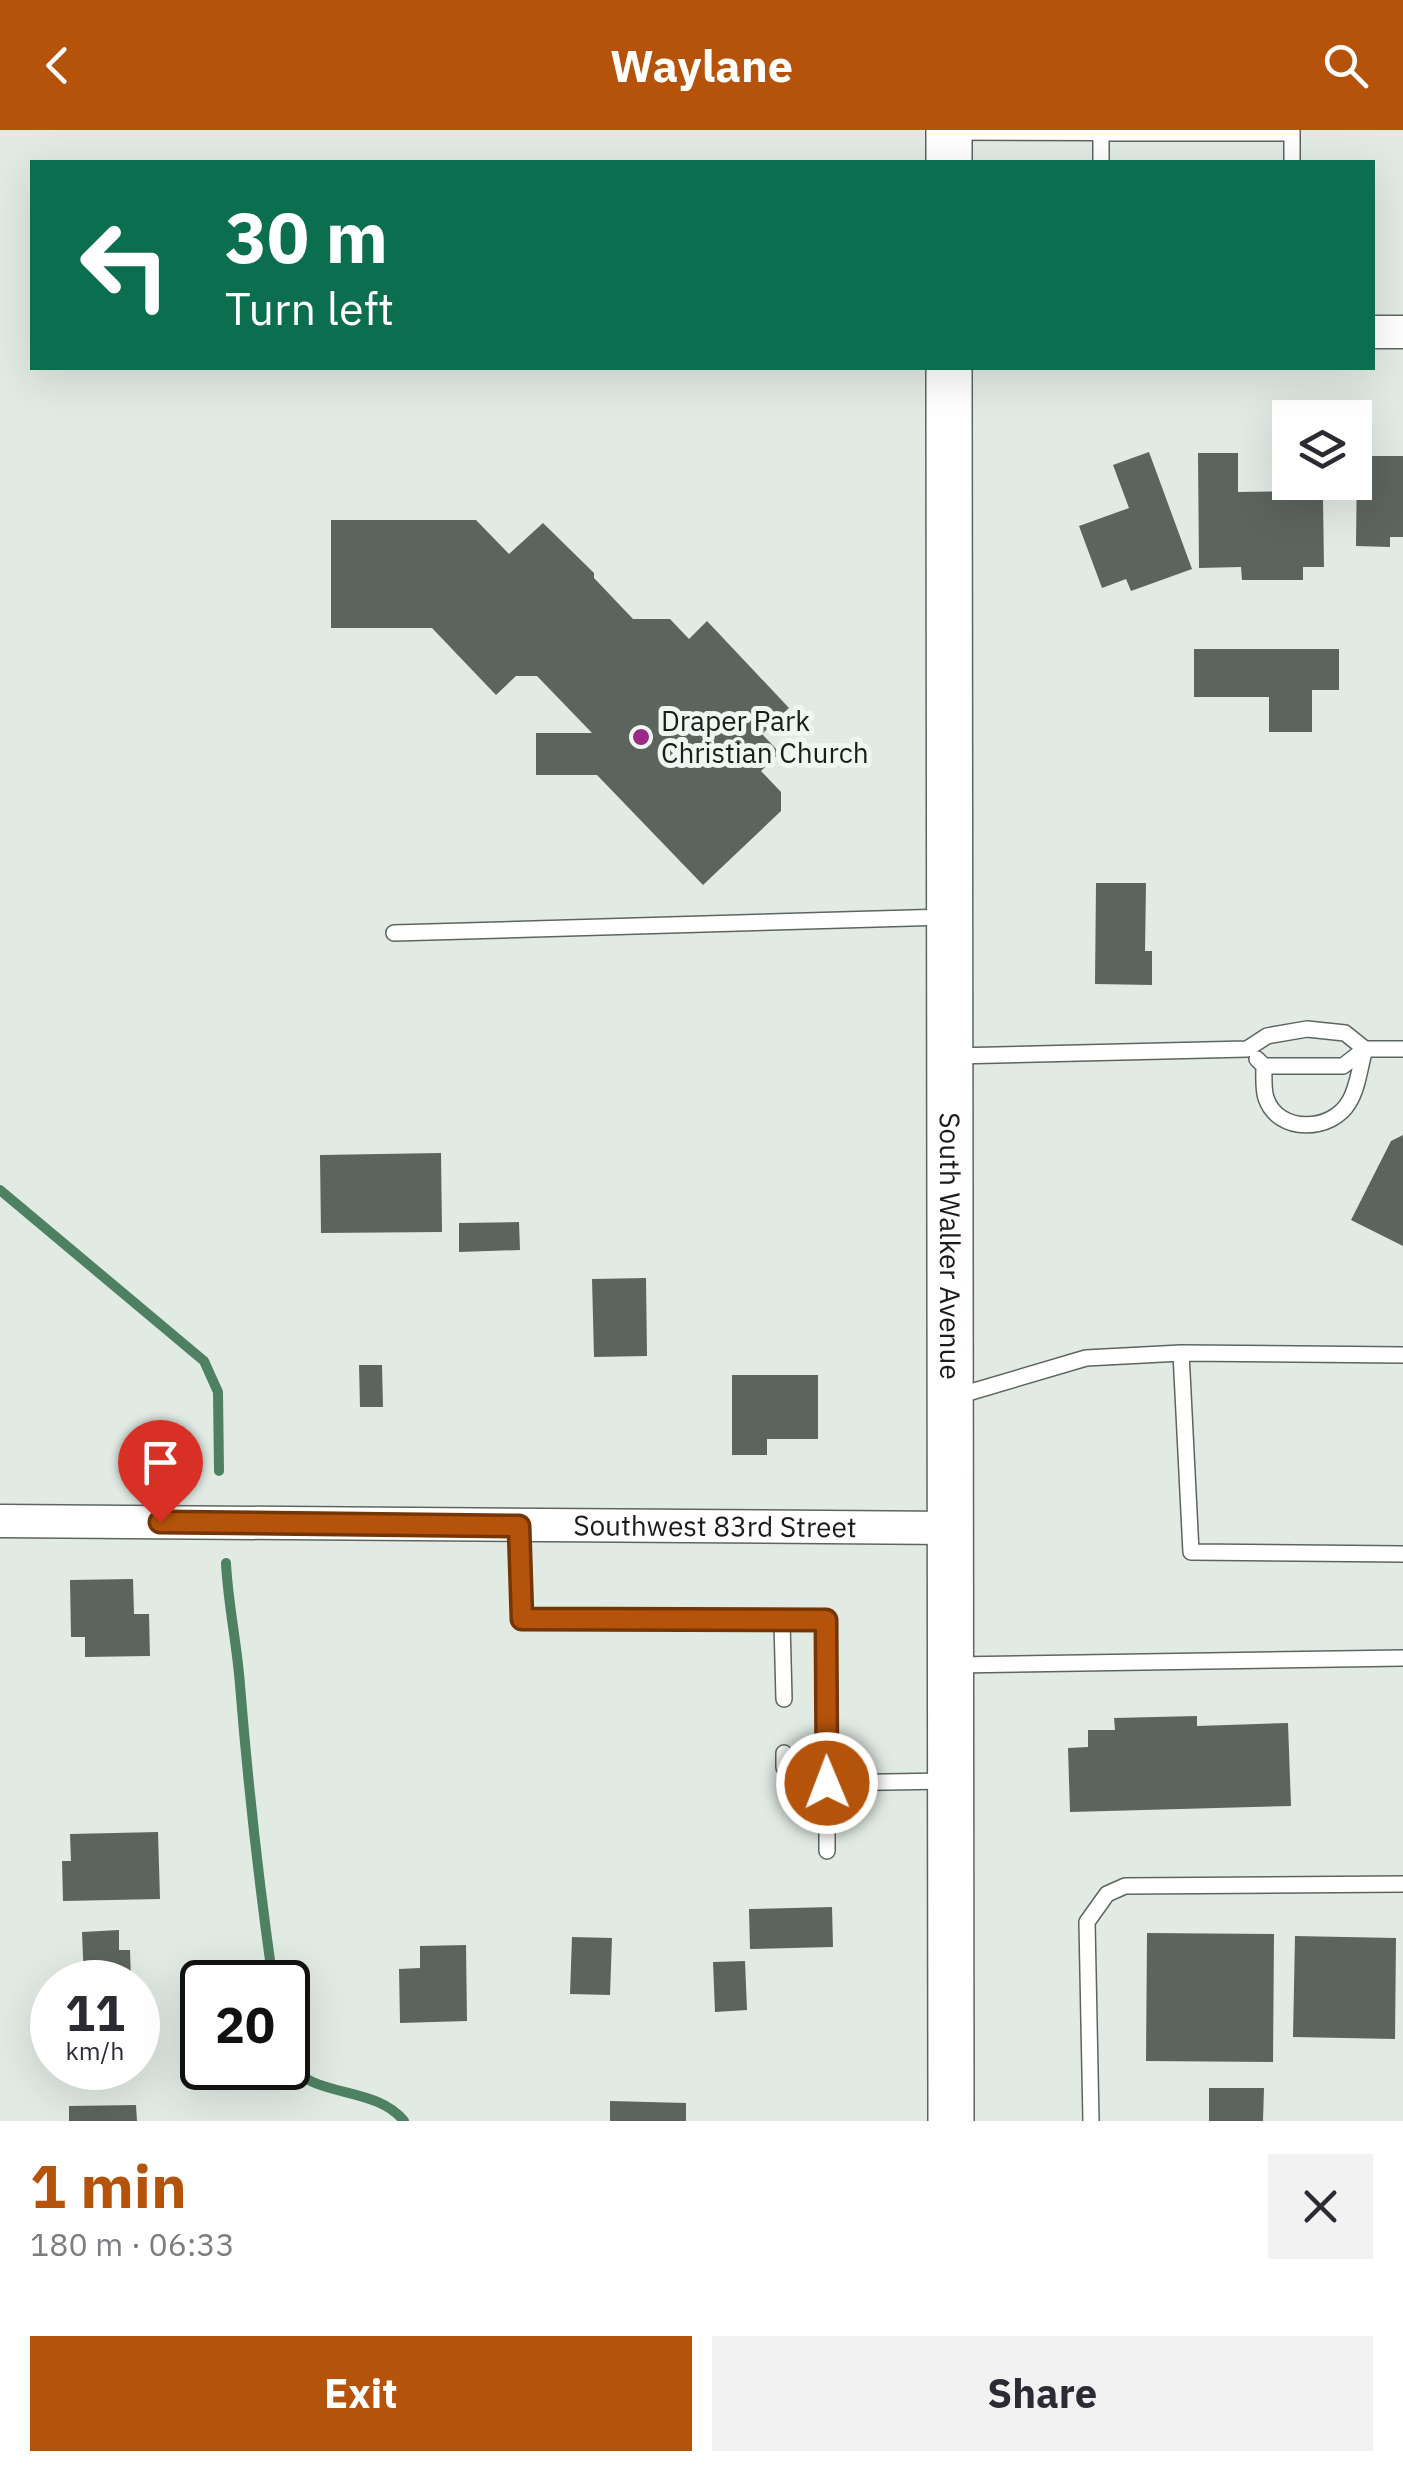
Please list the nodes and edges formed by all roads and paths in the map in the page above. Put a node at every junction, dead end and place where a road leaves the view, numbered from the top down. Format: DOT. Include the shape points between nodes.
graph roads {
  1 [pos="1101,131"];
  2 [pos="1292,131"];
  3 [pos="949,141"];
  4 [pos="1101,160"];
  5 [pos="1292,160"];
  6 [pos="1375,332"];
  7 [pos="1403,332"];
  8 [pos="949,370"];
  9 [pos="950,917"];
  10 [pos="394,933"];
  11 [pos="1247,1049"];
  12 [pos="1365,1049"];
  13 [pos="1403,1049"];
  14 [pos="950,1056"];
  15 [pos="1264,1066"];
  16 [pos="1180,1353"];
  17 [pos="1403,1355"];
  18 [pos="951,1398"];
  19 [pos="0,1521"];
  20 [pos="519,1526"];
  21 [pos="951,1528"];
  22 [pos="1403,1554"];
  23 [pos="782,1622"];
  24 [pos="1403,1658"];
  25 [pos="951,1665"];
  26 [pos="784,1699"];
  27 [pos="784,1754"];
  28 [pos="951,1781"];
  29 [pos="827,1783"];
  30 [pos="827,1851"];
  31 [pos="1403,1884"];
  32 [pos="951,2121"];
  33 [pos="1092,2121"];
  1 -- 2 [label="lane"];
  1 -- 3 [label="lane"];
  1 -- 4 [label="lane"];
  2 -- 5 [label="lane"];
  6 -- 7 [label="street"];
  8 -- 9 [label="main road, South Walker Avenue"];
  9 -- 10 [label="lane"];
  9 -- 14 [label="main road, South Walker Avenue"];
  11 -- 12 [label="lane" via="1267,1036 1307,1029 1345,1033"];
  11 -- 14 [label="lane"];
  11 -- 15 [label="lane"];
  12 -- 13 [label="lane"];
  12 -- 15 [label="lane" via="1343,1066"];
  12 -- 15 [label="lane" via="1349,1103 1330,1122 1304,1126 1285,1120 1266,1100"];
  14 -- 18 [label="main road, South Walker Avenue"];
  16 -- 17 [label="lane"];
  16 -- 18 [label="lane" via="1086,1358"];
  16 -- 22 [label="lane" via="1191,1552"];
  18 -- 21 [label="main road, South Walker Avenue"];
  19 -- 20 [label="street, Southwest 83rd Street"];
  20 -- 21 [label="street, Southwest 83rd Street"];
  20 -- 23 [label="lane" via="522,1619"];
  21 -- 25 [label="main road, South Walker Avenue"];
  23 -- 26 [label="lane"];
  23 -- 29 [label="lane" via="826,1620"];
  24 -- 25 [label="lane"];
  25 -- 28 [label="main road, South Walker Avenue"];
  27 -- 29 [label="lane" via="784,1767"];
  28 -- 29 [label="lane"];
  28 -- 32 [label="main road, South Walker Avenue"];
  29 -- 30 [label="lane"];
  31 -- 33 [label="lane" via="1124,1886 1107,1894 1086,1922"];
}
